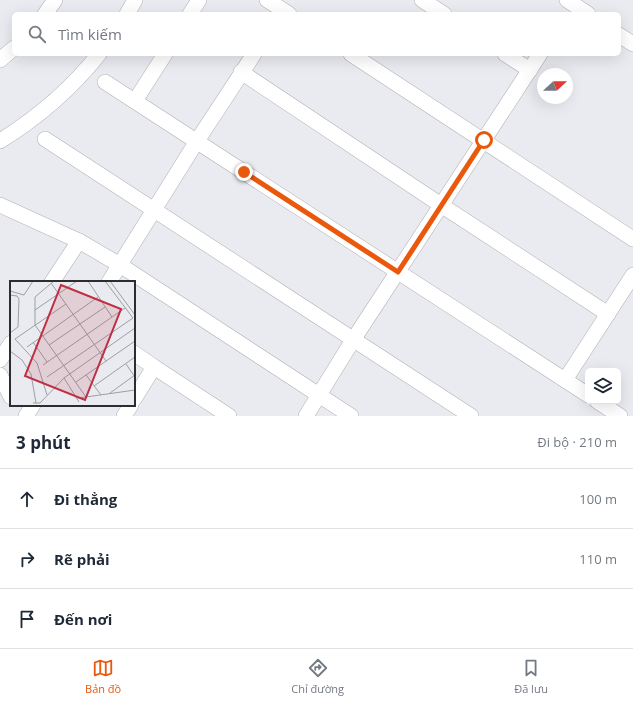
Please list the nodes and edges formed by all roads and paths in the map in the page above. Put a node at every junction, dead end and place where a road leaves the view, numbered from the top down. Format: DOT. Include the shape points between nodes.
graph roads {
  1 [pos="55,0"];
  2 [pos="135,0"];
  3 [pos="199,0"];
  4 [pos="267,0"];
  5 [pos="422,0"];
  6 [pos="570,4"];
  7 [pos="286,10"];
  8 [pos="46,12"];
  9 [pos="128,12"];
  10 [pos="191,12"];
  11 [pos="441,12"];
  12 [pos="584,12"];
  13 [pos="621,36"];
  14 [pos="633,44"];
  15 [pos="12,50"];
  16 [pos="97,56"];
  17 [pos="163,56"];
  18 [pos="253,56"];
  19 [pos="354,56"];
  20 [pos="508,56"];
  21 [pos="539,56"];
  22 [pos="0,60"];
  23 [pos="530,70"];
  24 [pos="241,72"];
  25 [pos="105,82"];
  26 [pos="135,101"];
  27 [pos="45,139"];
  28 [pos="484,140"];
  29 [pos="0,141"];
  30 [pos="197,141"];
  31 [pos="0,204"];
  32 [pos="441,205"];
  33 [pos="154,210"];
  34 [pos="633,239"];
  35 [pos="79,241"];
  36 [pos="120,265"];
  37 [pos="398,272"];
  38 [pos="633,275"];
  39 [pos="53,281"];
  40 [pos="110,281"];
  41 [pos="608,314"];
  42 [pos="353,340"];
  43 [pos="10,345"];
  44 [pos="135,354"];
  45 [pos="0,360"];
  46 [pos="154,367"];
  47 [pos="0,375"];
  48 [pos="565,380"];
  49 [pos="585,393"];
  50 [pos="10,395"];
  51 [pos="319,396"];
  52 [pos="135,397"];
  53 [pos="602,404"];
  54 [pos="16,406"];
  55 [pos="32,406"];
  56 [pos="130,406"];
  57 [pos="21,416"];
  58 [pos="26,416"];
  59 [pos="124,416"];
  60 [pos="229,416"];
  61 [pos="306,416"];
  62 [pos="351,416"];
  63 [pos="471,416"];
  64 [pos="620,416"];
  1 -- 8 [label="street"];
  2 -- 9 [label="street"];
  3 -- 10 [label="street"];
  4 -- 7 [label="street"];
  5 -- 11 [label="street"];
  6 -- 12 [label="street"];
  13 -- 14 [label="street"];
  15 -- 22 [label="street"];
  16 -- 29 [label="street" via="67,89 24,125"];
  17 -- 26 [label="street"];
  18 -- 24 [label="street"];
  19 -- 28 [label="street"];
  20 -- 23 [label="street"];
  21 -- 23 [label="street"];
  23 -- 28 [label="street"];
  24 -- 30 [label="street"];
  24 -- 32 [label="street"];
  25 -- 26 [label="street"];
  26 -- 30 [label="street"];
  27 -- 33 [label="street"];
  28 -- 32 [label="street"];
  28 -- 34 [label="street"];
  30 -- 33 [label="street"];
  30 -- 37 [label="street"];
  31 -- 35 [label="street"];
  32 -- 37 [label="street"];
  32 -- 41 [label="street"];
  33 -- 36 [label="street"];
  33 -- 42 [label="street"];
  35 -- 36 [label="street"];
  35 -- 39 [label="street"];
  36 -- 40 [label="street"];
  36 -- 51 [label="street"];
  37 -- 42 [label="street"];
  37 -- 48 [label="street"];
  38 -- 41 [label="street"];
  41 -- 48 [label="street"];
  42 -- 51 [label="street"];
  42 -- 63 [label="street"];
  43 -- 45 [label="street"];
  44 -- 46 [label="street"];
  46 -- 52 [label="street"];
  46 -- 60 [label="street"];
  47 -- 50 [label="street"];
  48 -- 49 [label="street"];
  51 -- 61 [label="street"];
  51 -- 62 [label="street"];
  53 -- 64 [label="street"];
  54 -- 57 [label="street"];
  55 -- 58 [label="street"];
  56 -- 59 [label="street"];
}
